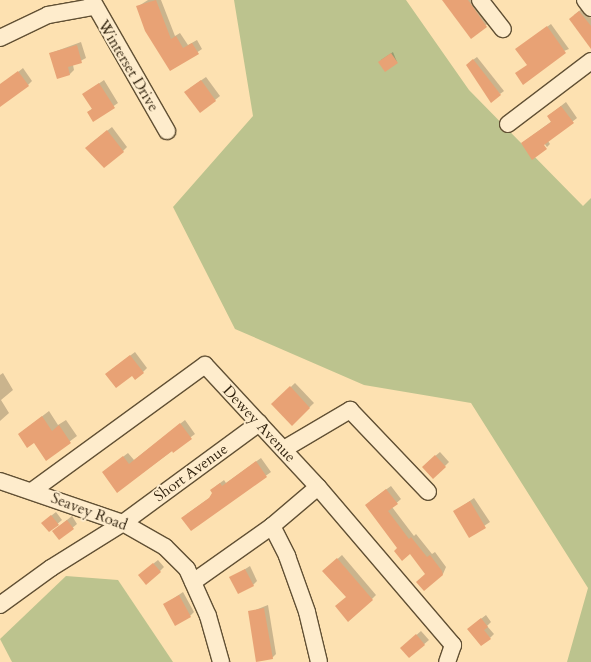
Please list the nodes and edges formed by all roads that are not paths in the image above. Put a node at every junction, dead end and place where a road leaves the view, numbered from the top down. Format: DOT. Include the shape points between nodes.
graph roads {
  1 [pos="480,0"];
  2 [pos="584,0"];
  3 [pos="92,3"];
  4 [pos="591,8"];
  5 [pos="503,30"];
  6 [pos="0,38"];
  7 [pos="591,61"];
  8 [pos="508,124"];
  9 [pos="167,131"];
  10 [pos="259,423"];
  11 [pos="284,449"];
  12 [pos="0,480"];
  13 [pos="318,487"];
  14 [pos="32,491"];
  15 [pos="428,492"];
  16 [pos="123,523"];
  17 [pos="272,526"];
  18 [pos="193,582"];
  19 [pos="0,605"];
  20 [pos="221,662"];
  21 [pos="320,662"];
  22 [pos="447,662"];
  1 -- 5 [label="street"];
  2 -- 4 [label="street"];
  3 -- 6 [label="street" via="48,14"];
  3 -- 9 [label="street, Winterset Drive"];
  7 -- 8 [label="street"];
  10 -- 11 [label="street, Dewey Avenue"];
  10 -- 14 [label="street, Dewey Avenue" via="205,365"];
  10 -- 16 [label="street, Short Avenue"];
  11 -- 13 [label="street, Dewey Avenue"];
  11 -- 15 [label="street" via="350,410"];
  12 -- 14 [label="street, Seavey Road"];
  13 -- 17 [label="street"];
  13 -- 22 [label="street, Dewey Avenue" via="453,645"];
  14 -- 16 [label="street, Seavey Road"];
  16 -- 18 [label="street, Seavey Road" via="165,547 187,569"];
  16 -- 19 [label="street, Short Avenue"];
  17 -- 18 [label="street"];
  17 -- 21 [label="street" via="287,556 307,612"];
  18 -- 20 [label="street, Seavey Road" via="208,616"];
}
